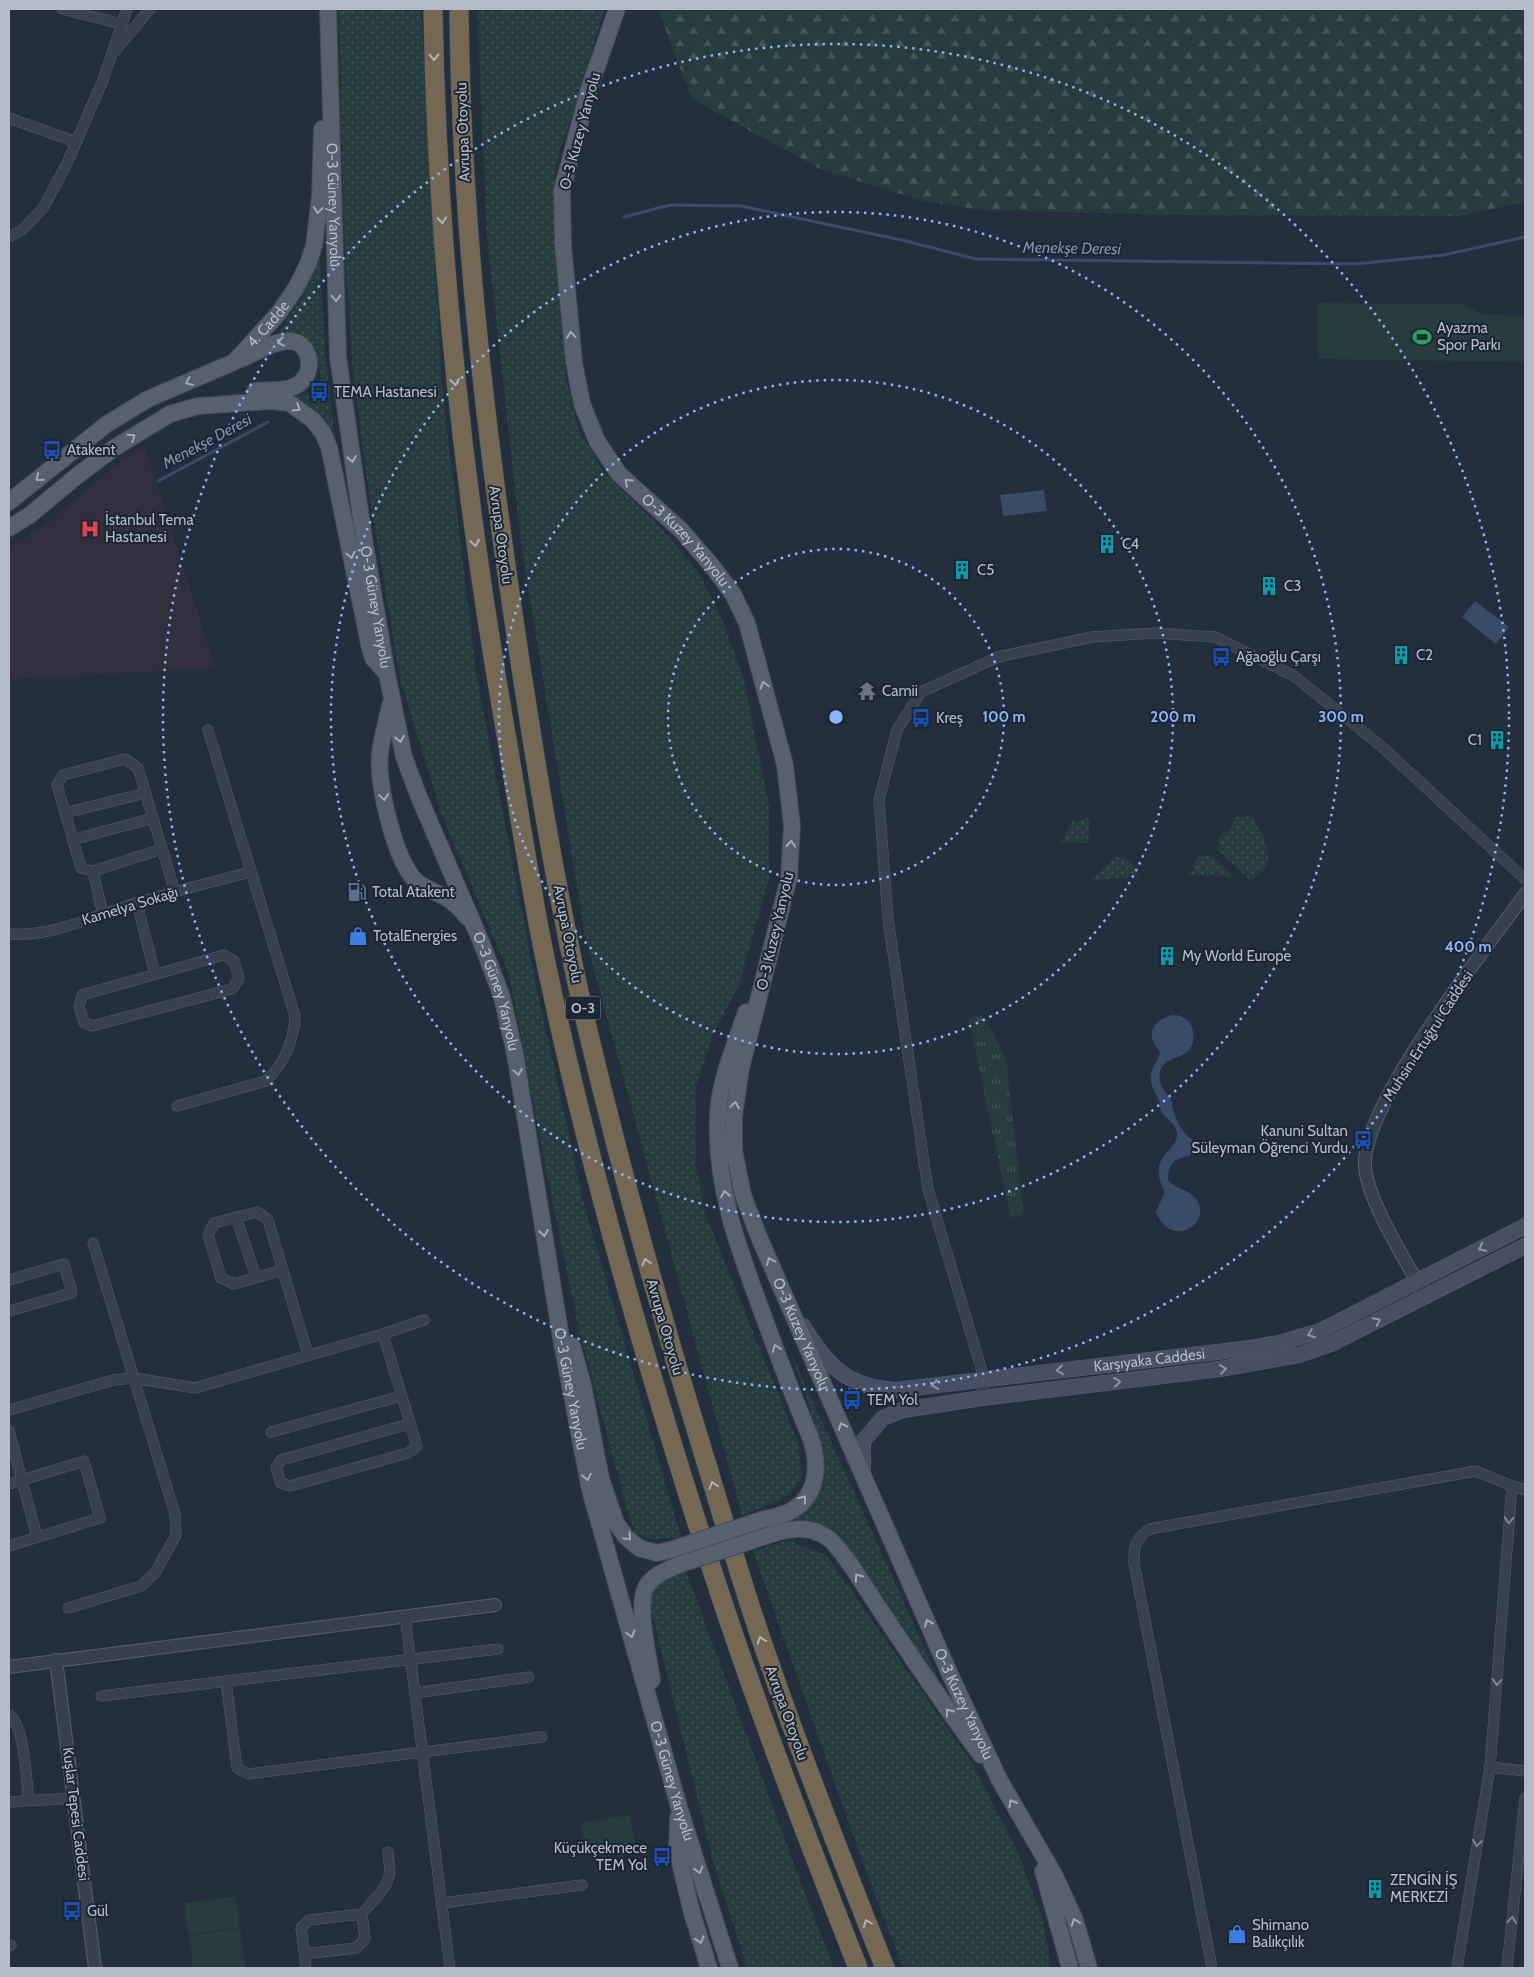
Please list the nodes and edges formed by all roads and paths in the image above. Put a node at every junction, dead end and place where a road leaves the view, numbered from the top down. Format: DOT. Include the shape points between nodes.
graph roads {
  1 [pos="62,9"];
  2 [pos="127,9"];
  3 [pos="150,9"];
  4 [pos="433,9"];
  5 [pos="459,9"];
  6 [pos="617,9"];
  7 [pos="625,9"];
  8 [pos="329,15"];
  9 [pos="122,24"];
  10 [pos="609,35"];
  11 [pos="112,55"];
  12 [pos="9,118"];
  13 [pos="76,142"];
  14 [pos="9,237"];
  15 [pos="234,362"];
  16 [pos="198,406"];
  17 [pos="9,502"];
  18 [pos="9,528"];
  19 [pos="387,674"];
  20 [pos="392,698"];
  21 [pos="208,730"];
  22 [pos="146,793"];
  23 [pos="65,813"];
  24 [pos="153,818"];
  25 [pos="72,840"];
  26 [pos="162,849"];
  27 [pos="93,871"];
  28 [pos="250,872"];
  29 [pos="1525,879"];
  30 [pos="175,892"];
  31 [pos="1525,894"];
  32 [pos="137,903"];
  33 [pos="103,915"];
  34 [pos="474,924"];
  35 [pos="778,927"];
  36 [pos="9,934"];
  37 [pos="155,974"];
  38 [pos="177,1106"];
  39 [pos="236,1218"];
  40 [pos="1525,1226"];
  41 [pos="93,1243"];
  42 [pos="1525,1246"];
  43 [pos="283,1270"];
  44 [pos="256,1277"];
  45 [pos="9,1280"];
  46 [pos="1417,1281"];
  47 [pos="553,1292"];
  48 [pos="1425,1296"];
  49 [pos="787,1300"];
  50 [pos="9,1311"];
  51 [pos="424,1320"];
  52 [pos="383,1334"];
  53 [pos="308,1355"];
  54 [pos="134,1378"];
  55 [pos="984,1378"];
  56 [pos="401,1396"];
  57 [pos="982,1398"];
  58 [pos="9,1410"];
  59 [pos="409,1424"];
  60 [pos="9,1432"];
  61 [pos="271,1432"];
  62 [pos="863,1473"];
  63 [pos="22,1480"];
  64 [pos="9,1484"];
  65 [pos="1512,1486"];
  66 [pos="1525,1490"];
  67 [pos="36,1537"];
  68 [pos="9,1546"];
  69 [pos="676,1557"];
  70 [pos="495,1605"];
  71 [pos="68,1608"];
  72 [pos="406,1616"];
  73 [pos="498,1649"];
  74 [pos="411,1659"];
  75 [pos="56,1660"];
  76 [pos="9,1667"];
  77 [pos="529,1677"];
  78 [pos="226,1681"];
  79 [pos="415,1693"];
  80 [pos="101,1696"];
  81 [pos="9,1715"];
  82 [pos="659,1734"];
  83 [pos="542,1736"];
  84 [pos="422,1752"];
  85 [pos="1490,1767"];
  86 [pos="1525,1770"];
  87 [pos="999,1779"];
  88 [pos="74,1798"];
  89 [pos="1525,1798"];
  90 [pos="29,1800"];
  91 [pos="9,1802"];
  92 [pos="679,1807"];
  93 [pos="1026,1827"];
  94 [pos="388,1852"];
  95 [pos="582,1885"];
  96 [pos="442,1903"];
  97 [pos="362,1914"];
  98 [pos="304,1954"];
  99 [pos="95,1968"];
  100 [pos="306,1968"];
  101 [pos="450,1968"];
  102 [pos="709,1968"];
  103 [pos="730,1968"];
  104 [pos="858,1968"];
  105 [pos="885,1968"];
  106 [pos="1070,1968"];
  107 [pos="1088,1968"];
  108 [pos="1212,1968"];
  109 [pos="1457,1968"];
  110 [pos="1507,1968"];
  1 -- 9 [label="street"];
  2 -- 9 [label="street"];
  3 -- 11 [label="street"];
  4 -- 104 [label="highway, Avrupa Otoyolu / O-3, one-way" via="434,95 446,285 464,453 487,622 551,984 609,1225 717,1585 787,1784"];
  105 -- 5 [label="highway, Avrupa Otoyolu / O-3, one-way" via="811,1778 743,1585 662,1320 585,1020 535,755 495,493 468,238"];
  6 -- 10 [label="main road, O-3 Kuzey Yanyolu"];
  7 -- 10 [label="main road"];
  8 -- 15 [label="main road, 4. Cadde, one-way" via="320,196 314,246 296,288 278,314"];
  8 -- 19 [label="main road, O-3 Güney Yanyolu, one-way" via="338,357"];
  9 -- 11 [label="street"];
  35 -- 10 [label="main road, O-3 Kuzey Yanyolu, one-way" via="790,878 792,826 785,765 747,623 733,594 712,566 682,531 619,474 596,441 582,404 574,362 563,245 562,190 589,89"];
  11 -- 13 [label="street"];
  12 -- 13 [label="street"];
  13 -- 14 [label="street" via="44,207 22,230"];
  16 -- 15 [label="main road, one-way" via="236,394 290,388 307,376 310,366 303,347 295,341 274,344"];
  15 -- 17 [label="main road, 4. Cadde, one-way" via="148,400 107,424"];
  18 -- 16 [label="main road, one-way" via="124,441 170,414"];
  16 -- 19 [label="main road, one-way" via="271,401 289,403 302,410 318,426 332,454 369,644 373,658"];
  19 -- 20 [label="main road, O-3 Güney Yanyolu"];
  20 -- 34 [label="main road, O-3 Güney Yanyolu, one-way" via="408,770"];
  20 -- 34 [label="main road, one-way" via="380,754 385,805 394,835 413,878 448,899"];
  21 -- 28 [label="street"];
  22 -- 23 [label="street"];
  22 -- 23 [label="street" via="138,768 125,759 63,776 57,785"];
  22 -- 24 [label="street"];
  23 -- 25 [label="street"];
  24 -- 25 [label="street"];
  24 -- 26 [label="street"];
  25 -- 27 [label="street" via="80,868"];
  26 -- 27 [label="street"];
  26 -- 30 [label="street"];
  27 -- 33 [label="street"];
  28 -- 30 [label="street, Kamelya Sokağı"];
  28 -- 38 [label="street" via="295,1016 294,1033 278,1070 266,1081"];
  29 -- 55 [label="street" via="1382,746 1294,676 1215,637 1155,633 1092,637 998,657 921,692 897,730 879,800 888,920 928,1189"];
  30 -- 32 [label="street, Kamelya Sokağı"];
  31 -- 46 [label="street, Muhsin Ertuğrul Caddesi" via="1404,1068 1376,1120 1366,1150 1368,1182 1380,1212"];
  32 -- 33 [label="street, Kamelya Sokağı"];
  32 -- 37 [label="street"];
  33 -- 36 [label="street, Kamelya Sokağı" via="30,935"];
  34 -- 47 [label="main road, O-3 Güney Yanyolu, one-way" via="494,973 508,1021"];
  49 -- 35 [label="main road, O-3 Kuzey Yanyolu, one-way" via="743,1195 734,1150 734,1116 741,1068"];
  69 -- 35 [label="main road, one-way, bridge" via="760,1520 786,1513 800,1504 815,1480 815,1451 736,1242 719,1154 718,1113 724,1078 767,948"];
  37 -- 37 [label="street" via="224,954 234,961 239,979 232,989 92,1026 84,1022 79,1008 82,995"];
  39 -- 43 [label="street" via="257,1212 268,1220"];
  39 -- 44 [label="street"];
  39 -- 44 [label="street" via="214,1223 208,1235 221,1278 234,1284"];
  40 -- 46 [label="main road, Karşıyaka Caddesi, one-way"];
  41 -- 54 [label="street"];
  42 -- 48 [label="main road, Karşıyaka Caddesi"];
  43 -- 44 [label="street"];
  43 -- 53 [label="street"];
  45 -- 50 [label="street" via="64,1264 72,1293"];
  46 -- 48 [label="street, Muhsin Ertuğrul Caddesi"];
  46 -- 55 [label="main road, Karşıyaka Caddesi, one-way" via="1320,1331 1279,1343"];
  47 -- 69 [label="main road, one-way" via="572,1344 601,1479 616,1523 639,1548"];
  47 -- 82 [label="main road, O-3 Güney Yanyolu, one-way" via="590,1490"];
  57 -- 48 [label="main road, Karşıyaka Caddesi, one-way" via="1202,1372 1289,1357 1331,1344"];
  55 -- 49 [label="main road, Karşıyaka Caddesi, one-way" via="896,1390 865,1386 846,1376 824,1357"];
  62 -- 49 [label="main road, O-3 Kuzey Yanyolu, one-way"];
  51 -- 52 [label="street"];
  52 -- 53 [label="street"];
  52 -- 56 [label="street"];
  53 -- 54 [label="street" via="195,1388"];
  54 -- 58 [label="street" via="113,1380"];
  54 -- 71 [label="street" via="175,1514 176,1535 155,1573 141,1586"];
  55 -- 57 [label="street"];
  56 -- 59 [label="street"];
  56 -- 61 [label="street"];
  57 -- 62 [label="main road, Karşıyaka Caddesi" via="903,1410 883,1418 863,1441"];
  59 -- 59 [label="street" via="281,1460 276,1468 281,1483 290,1486 408,1453 417,1446"];
  60 -- 63 [label="street"];
  87 -- 62 [label="main road, O-3 Kuzey Yanyolu, one-way"];
  63 -- 64 [label="street"];
  63 -- 67 [label="street"];
  63 -- 67 [label="street" via="84,1462 100,1518"];
  65 -- 66 [label="street"];
  65 -- 85 [label="street, one-way"];
  65 -- 108 [label="street" via="1476,1471 1150,1529 1139,1537 1134,1548 1134,1563"];
  67 -- 68 [label="street"];
  69 -- 82 [label="main road" via="646,1586 642,1601"];
  87 -- 69 [label="main road, one-way, bridge" via="829,1538 814,1530 798,1528"];
  70 -- 72 [label="street"];
  72 -- 74 [label="street"];
  72 -- 75 [label="street"];
  73 -- 74 [label="street"];
  74 -- 78 [label="street"];
  74 -- 79 [label="street"];
  75 -- 76 [label="street"];
  75 -- 88 [label="street, Kuşlar Tepesi Caddesi"];
  77 -- 79 [label="street"];
  78 -- 80 [label="street"];
  78 -- 84 [label="street" via="237,1768 248,1774"];
  79 -- 84 [label="street"];
  81 -- 90 [label="street" via="21,1735"];
  82 -- 92 [label="main road, O-3 Güney Yanyolu"];
  83 -- 84 [label="street"];
  84 -- 96 [label="street"];
  85 -- 86 [label="street"];
  85 -- 109 [label="street, one-way"];
  93 -- 87 [label="main road, one-way"];
  88 -- 90 [label="street"];
  88 -- 99 [label="street, Kuşlar Tepesi Caddesi"];
  110 -- 89 [label="street, one-way"];
  90 -- 91 [label="street"];
  92 -- 102 [label="main road, one-way" via="676,1850"];
  92 -- 103 [label="main road, O-3 Güney Yanyolu, one-way"];
  93 -- 106 [label="main road" via="1046,1878"];
  107 -- 93 [label="main road, one-way" via="1075,1920 1055,1876"];
  94 -- 97 [label="street" via="390,1875 385,1889"];
  95 -- 96 [label="street"];
  96 -- 101 [label="street"];
  97 -- 98 [label="street" via="366,1939 356,1948"];
  97 -- 98 [label="street" via="309,1920 300,1928"];
  98 -- 100 [label="street"];
}
